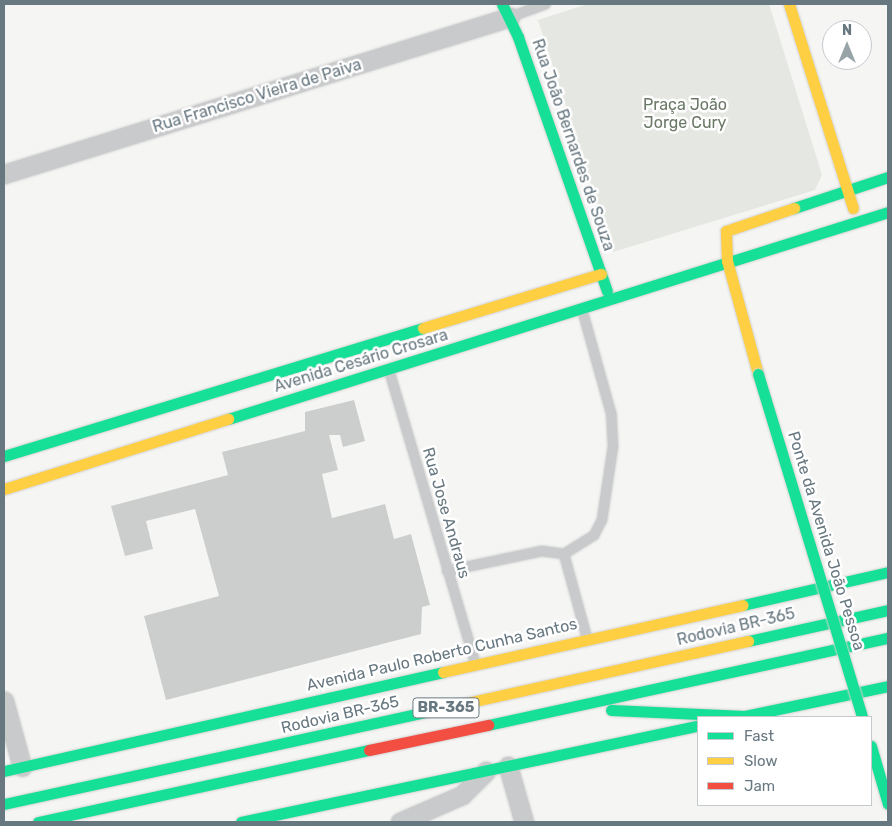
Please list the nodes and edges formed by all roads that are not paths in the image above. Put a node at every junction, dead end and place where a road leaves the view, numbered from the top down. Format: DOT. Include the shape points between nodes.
graph roads {
  1 [pos="546,4"];
  2 [pos="789,4"];
  3 [pos="506,11"];
  4 [pos="4,174"];
  5 [pos="888,177"];
  6 [pos="847,190"];
  7 [pos="888,212"];
  8 [pos="857,221"];
  9 [pos="727,261"];
  10 [pos="601,274"];
  11 [pos="610,298"];
  12 [pos="581,308"];
  13 [pos="388,370"];
  14 [pos="102,426"];
  15 [pos="4,456"];
  16 [pos="110,456"];
  17 [pos="4,489"];
  18 [pos="564,554"];
  19 [pos="888,562"];
  20 [pos="448,571"];
  21 [pos="884,573"];
  22 [pos="888,610"];
  23 [pos="888,638"];
  24 [pos="587,639"];
  25 [pos="475,664"];
  26 [pos="888,686"];
  27 [pos="4,701"];
  28 [pos="544,712"];
  29 [pos="729,716"];
  30 [pos="748,716"];
  31 [pos="862,716"];
  32 [pos="697,726"];
  33 [pos="872,749"];
  34 [pos="508,766"];
  35 [pos="13,769"];
  36 [pos="488,769"];
  37 [pos="4,804"];
  38 [pos="888,804"];
  39 [pos="38,822"];
  40 [pos="241,822"];
  41 [pos="400,822"];
  42 [pos="524,822"];
  1 -- 3 [label="lane"];
  2 -- 6 [label="main road"];
  3 -- 4 [label="street, Rua Francisco Vieira de Paiva"];
  3 -- 10 [label="main road, Rua João Bernardes de Souza"];
  5 -- 6 [label="main road"];
  6 -- 8 [label="main road"];
  6 -- 9 [label="main road" via="732,227 724,235"];
  7 -- 8 [label="main road, Avenida Cesário Crosara"];
  8 -- 9 [label="main road, Avenida Cesário Crosara"];
  9 -- 11 [label="main road, Avenida Cesário Crosara"];
  9 -- 31 [label="main road, Ponte da Avenida João Pessoa, bridge"];
  10 -- 11 [label="main road, Rua João Bernardes de Souza"];
  10 -- 14 [label="main road, Avenida Cesário Crosara"];
  11 -- 12 [label="main road, Avenida Cesário Crosara"];
  12 -- 13 [label="main road, Avenida Cesário Crosara"];
  12 -- 18 [label="lane" via="611,413 613,446 602,520 594,535"];
  13 -- 16 [label="main road, Avenida Cesário Crosara"];
  13 -- 20 [label="lane, Rua Jose Andraus"];
  14 -- 15 [label="main road, Avenida Cesário Crosara"];
  14 -- 16 [label="main road"];
  16 -- 17 [label="main road, Avenida Cesário Crosara"];
  18 -- 20 [label="lane" via="542,551"];
  18 -- 24 [label="lane"];
  19 -- 21 [label="lane"];
  20 -- 25 [label="lane, Rua Jose Andraus"];
  21 -- 24 [label="main road, Avenida Paulo Roberto Cunha Santos"];
  22 -- 37 [label="main road, Rodovia BR-365 / BR-365"];
  23 -- 28 [label="main road, BR-365"];
  24 -- 25 [label="main road, Avenida Paulo Roberto Cunha Santos"];
  25 -- 35 [label="main road, Avenida Paulo Roberto Cunha Santos"];
  26 -- 30 [label="main road"];
  27 -- 35 [label="street"];
  28 -- 29 [label="main road" via="629,709"];
  28 -- 39 [label="main road, BR-365"];
  32 -- 34 [label="main road"];
  33 -- 38 [label="main road"];
  34 -- 36 [label="main road"];
  34 -- 42 [label="street"];
  36 -- 40 [label="main road"];
  36 -- 41 [label="street" via="462,795"];
}
